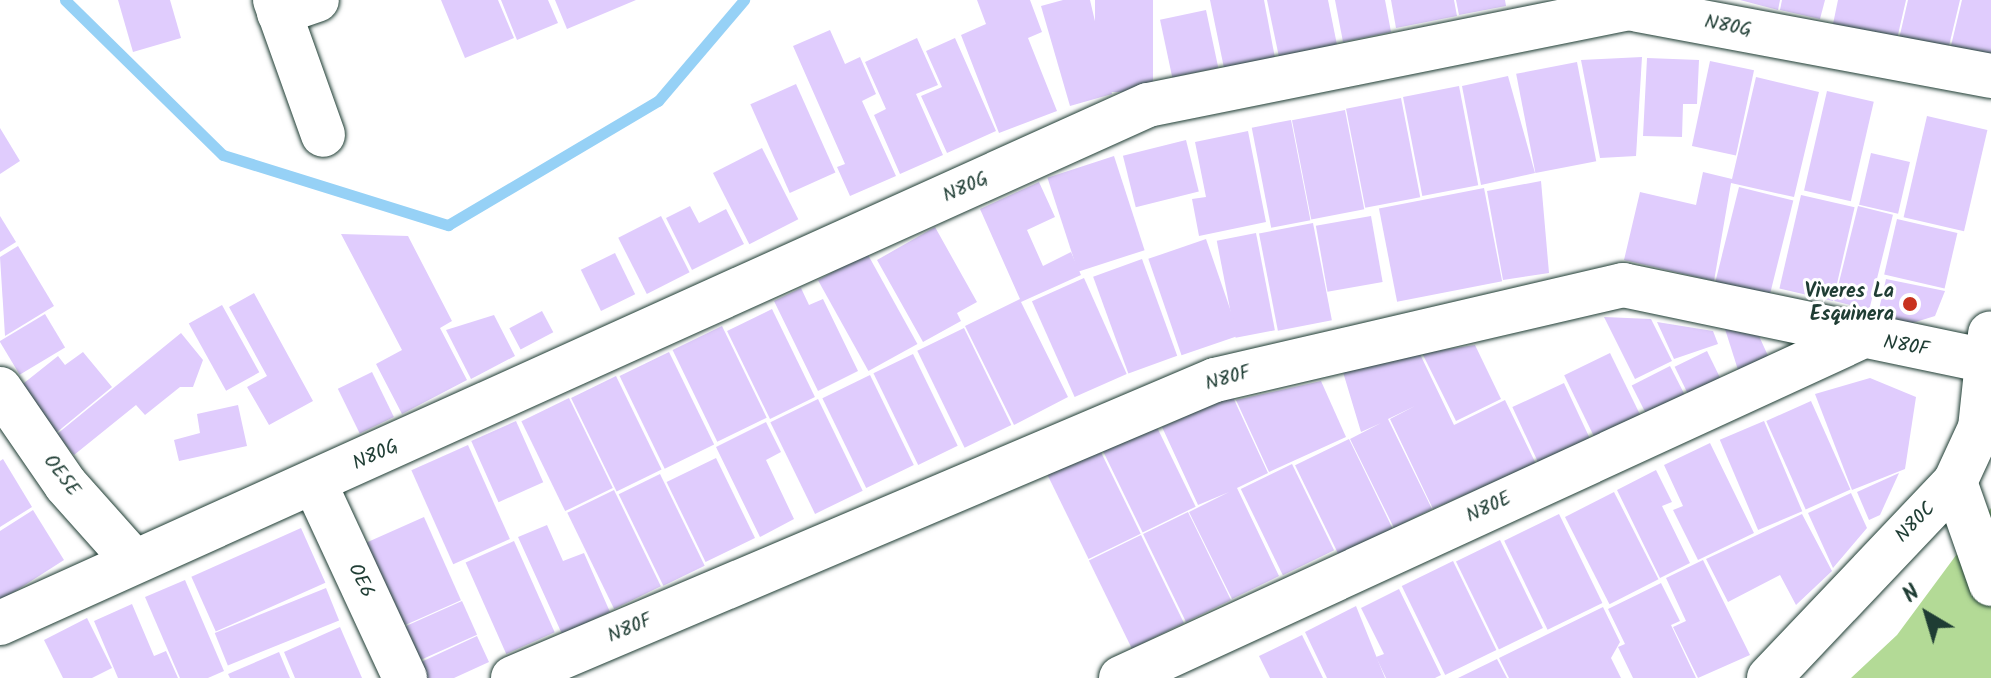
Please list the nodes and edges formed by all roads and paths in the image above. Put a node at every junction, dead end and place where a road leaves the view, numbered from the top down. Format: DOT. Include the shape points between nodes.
graph roads {
  1 [pos="290,4"];
  2 [pos="1991,76"];
  3 [pos="323,135"];
  4 [pos="1857,339"];
  5 [pos="1987,346"];
  6 [pos="0,389"];
  7 [pos="1955,482"];
  8 [pos="315,484"];
  9 [pos="131,558"];
  10 [pos="1991,584"];
  11 [pos="0,623"];
  12 [pos="1767,676"];
  13 [pos="405,678"];
  14 [pos="513,678"];
  15 [pos="1121,678"];
  1 -- 3 [label="street"];
  2 -- 8 [label="street, N80G" via="1628,8 1148,105"];
  4 -- 5 [label="street, N80F"];
  4 -- 14 [label="street, N80F" via="1623,285 1215,380"];
  4 -- 15 [label="street, N80E"];
  5 -- 7 [label="street, N80C" via="1980,428"];
  6 -- 9 [label="street, OE5E" via="66,485"];
  7 -- 10 [label="street"];
  7 -- 12 [label="street, N80C"];
  8 -- 9 [label="street, N80G"];
  8 -- 13 [label="street, OE6"];
  9 -- 11 [label="street, N80G"];
}
